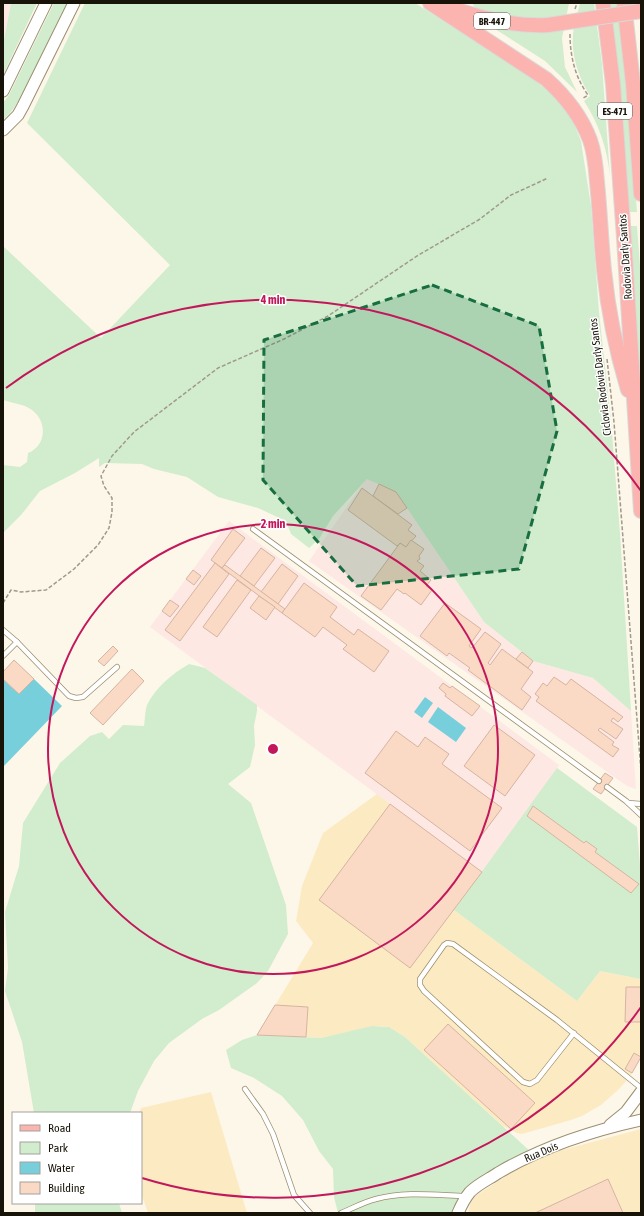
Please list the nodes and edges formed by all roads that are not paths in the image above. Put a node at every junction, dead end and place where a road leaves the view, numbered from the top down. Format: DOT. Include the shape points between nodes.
graph roads {
  1 [pos="46,3"];
  2 [pos="74,3"];
  3 [pos="430,3"];
  4 [pos="438,3"];
  5 [pos="603,3"];
  6 [pos="624,3"];
  7 [pos="641,11"];
  8 [pos="3,91"];
  9 [pos="3,130"];
  10 [pos="641,194"];
  11 [pos="635,415"];
  12 [pos="641,511"];
  13 [pos="253,529"];
  14 [pos="3,630"];
  15 [pos="17,642"];
  16 [pos="3,656"];
  17 [pos="117,667"];
  18 [pos="599,781"];
  19 [pos="607,787"];
  20 [pos="626,801"];
  21 [pos="641,804"];
  22 [pos="641,815"];
  23 [pos="574,1033"];
  24 [pos="641,1088"];
  25 [pos="245,1089"];
  26 [pos="641,1092"];
  27 [pos="641,1120"];
  28 [pos="608,1127"];
  29 [pos="466,1197"];
  30 [pos="310,1213"];
  31 [pos="342,1213"];
  32 [pos="458,1213"];
  1 -- 8 [label="street"];
  2 -- 9 [label="street" via="26,102 18,115"];
  3 -- 11 [label="main road" via="546,79 572,106 585,128 594,154 609,309 617,351"];
  4 -- 7 [label="main road, BR-447, bridge" via="492,21 519,25 548,24"];
  5 -- 11 [label="main road, Rodovia Darly Santos / ES-471" via="614,96"];
  6 -- 10 [label="main road, ES-471"];
  11 -- 12 [label="main road, Rodovia Darly Santos / ES-471"];
  13 -- 18 [label="lane"];
  14 -- 15 [label="lane"];
  15 -- 16 [label="lane"];
  15 -- 17 [label="lane" via="69,696 76,698 83,696"];
  19 -- 20 [label="lane"];
  20 -- 21 [label="lane"];
  20 -- 22 [label="lane"];
  23 -- 23 [label="lane" via="453,944 444,945 420,979 424,991 523,1082 530,1084 537,1080"];
  23 -- 24 [label="lane"];
  25 -- 30 [label="lane" via="263,1114 273,1134 294,1195"];
  26 -- 28 [label="street" via="626,1112"];
  27 -- 28 [label="street, Rua Dois"];
  28 -- 29 [label="street, Rua Dois" via="519,1161 481,1183"];
  29 -- 31 [label="lane" via="404,1194 376,1199"];
  29 -- 32 [label="street, Rua Dois"];
}
